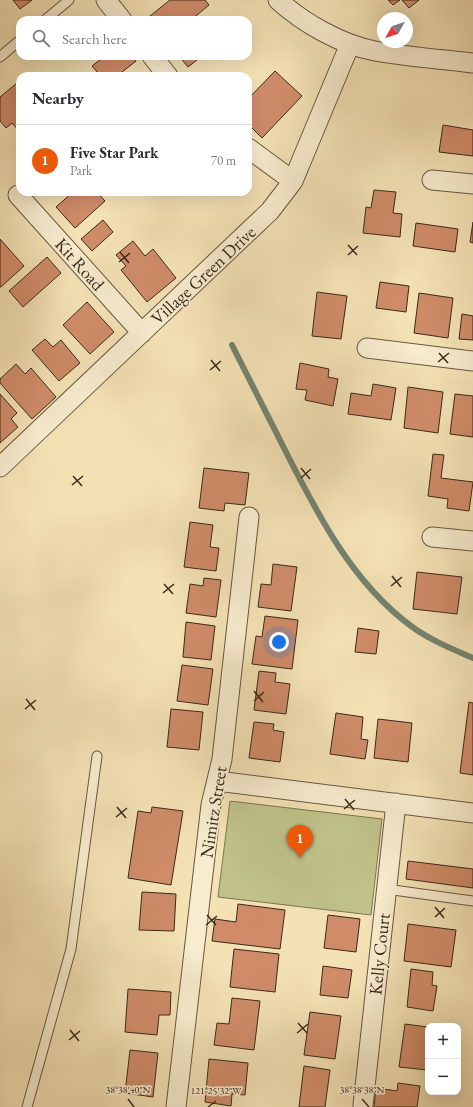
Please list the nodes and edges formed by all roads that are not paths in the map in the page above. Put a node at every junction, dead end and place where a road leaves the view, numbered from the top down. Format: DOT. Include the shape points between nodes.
graph roads {
  1 [pos="69,0"];
  2 [pos="106,0"];
  3 [pos="287,3"];
  4 [pos="50,16"];
  5 [pos="119,16"];
  6 [pos="16,43"];
  7 [pos="350,44"];
  8 [pos="0,57"];
  9 [pos="155,60"];
  10 [pos="473,63"];
  11 [pos="165,72"];
  12 [pos="252,151"];
  13 [pos="432,180"];
  14 [pos="293,181"];
  15 [pos="473,184"];
  16 [pos="19,196"];
  17 [pos="142,333"];
  18 [pos="367,348"];
  19 [pos="473,361"];
  20 [pos="0,468"];
  21 [pos="249,517"];
  22 [pos="432,537"];
  23 [pos="473,541"];
  24 [pos="97,756"];
  25 [pos="217,781"];
  26 [pos="396,804"];
  27 [pos="473,813"];
  28 [pos="386,889"];
  29 [pos="473,901"];
  30 [pos="363,1105"];
  31 [pos="27,1107"];
  32 [pos="176,1107"];
  1 -- 4 [label="lane"];
  2 -- 5 [label="street"];
  3 -- 7 [label="street" via="308,23"];
  6 -- 8 [label="lane"];
  7 -- 10 [label="street" via="374,51"];
  7 -- 14 [label="street, Village Green Drive"];
  9 -- 11 [label="street"];
  12 -- 14 [label="street"];
  13 -- 15 [label="street"];
  14 -- 17 [label="street, Village Green Drive" via="270,211"];
  16 -- 17 [label="street, Kit Road"];
  17 -- 20 [label="street, Village Green Drive"];
  18 -- 19 [label="street"];
  21 -- 25 [label="street, Nimitz Street" via="222,759"];
  22 -- 23 [label="street"];
  24 -- 31 [label="lane" via="71,949"];
  25 -- 26 [label="street"];
  25 -- 32 [label="street, Nimitz Street" via="211,805"];
  26 -- 27 [label="street"];
  26 -- 28 [label="street, Kelly Court"];
  28 -- 29 [label="lane"];
  28 -- 30 [label="street, Kelly Court"];
}
